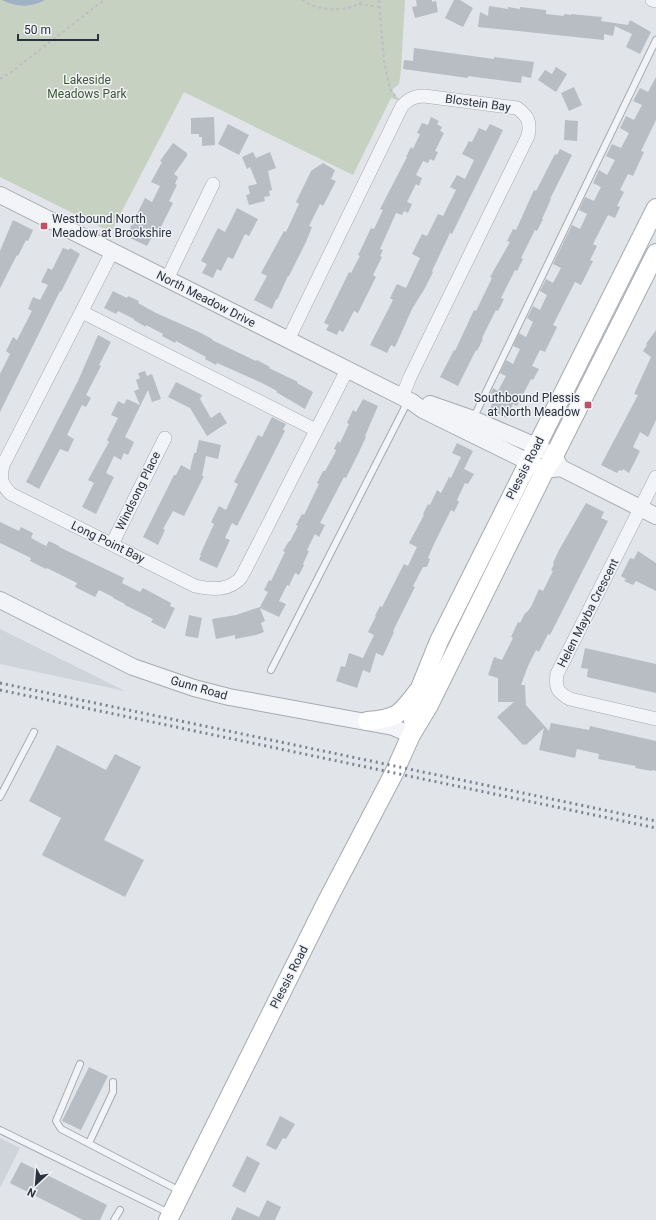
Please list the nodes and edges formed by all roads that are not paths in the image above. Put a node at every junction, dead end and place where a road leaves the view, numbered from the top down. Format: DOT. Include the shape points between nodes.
graph roads {
  1 [pos="652,0"];
  2 [pos="656,1"];
  3 [pos="656,40"];
  4 [pos="213,184"];
  5 [pos="0,195"];
  6 [pos="656,208"];
  7 [pos="112,252"];
  8 [pos="656,253"];
  9 [pos="167,279"];
  10 [pos="82,312"];
  11 [pos="288,340"];
  12 [pos="347,370"];
  13 [pos="407,400"];
  14 [pos="470,426"];
  15 [pos="316,430"];
  16 [pos="165,438"];
  17 [pos="533,454"];
  18 [pos="554,464"];
  19 [pos="656,477"];
  20 [pos="640,508"];
  21 [pos="656,516"];
  22 [pos="112,544"];
  23 [pos="0,600"];
  24 [pos="271,670"];
  25 [pos="420,688"];
  26 [pos="656,719"];
  27 [pos="367,721"];
  28 [pos="34,732"];
  29 [pos="411,734"];
  30 [pos="0,797"];
  31 [pos="80,1064"];
  32 [pos="113,1082"];
  33 [pos="0,1130"];
  34 [pos="89,1143"];
  35 [pos="182,1191"];
  36 [pos="120,1210"];
  37 [pos="169,1217"];
  38 [pos="114,1220"];
  1 -- 2 [label="street"];
  3 -- 14 [label="lane"];
  4 -- 9 [label="street"];
  5 -- 7 [label="street, North Meadow Drive"];
  6 -- 17 [label="main road, Plessis Road"];
  7 -- 9 [label="street, North Meadow Drive"];
  7 -- 10 [label="street, Long Point Bay"];
  8 -- 18 [label="main road, Plessis Road"];
  9 -- 11 [label="street, North Meadow Drive"];
  10 -- 15 [label="street"];
  10 -- 22 [label="street, Long Point Bay" via="3,465 1,475 3,486 11,494"];
  11 -- 12 [label="street, North Meadow Drive"];
  11 -- 13 [label="street, Blostein Bay" via="402,106 416,96 424,96 517,108 525,114 529,123 530,130 526,141 411,375"];
  12 -- 13 [label="street, North Meadow Drive"];
  12 -- 15 [label="street, Long Point Bay"];
  13 -- 14 [label="street, North Meadow Drive" via="423,410"];
  13 -- 24 [label="lane"];
  14 -- 17 [label="street, North Meadow Drive"];
  15 -- 22 [label="street, Long Point Bay" via="237,582 228,587 215,589 195,586"];
  16 -- 22 [label="street, Windsong Place"];
  17 -- 18 [label="street, North Meadow Drive"];
  17 -- 25 [label="main road, Plessis Road" via="440,641"];
  18 -- 20 [label="street, North Meadow Drive"];
  18 -- 29 [label="main road, Plessis Road" via="429,705"];
  19 -- 20 [label="street, Helen Mayba Crescent"];
  20 -- 21 [label="street, North Meadow Drive"];
  20 -- 26 [label="street, Helen Mayba Crescent" via="557,674 556,684 561,694 570,699"];
  23 -- 27 [label="street, Gunn Road" via="133,667 194,688 229,697"];
  25 -- 27 [label="main road" via="403,711 391,718"];
  25 -- 29 [label="main road, Plessis Road"];
  27 -- 29 [label="street, Gunn Road" via="393,726"];
  28 -- 30 [label="lane"];
  29 -- 35 [label="main road, Plessis Road" via="394,773"];
  31 -- 34 [label="lane" via="56,1121 61,1129"];
  32 -- 34 [label="lane" via="113,1092"];
  33 -- 37 [label="lane"];
  34 -- 35 [label="lane"];
  35 -- 37 [label="main road, Plessis Road"];
  36 -- 38 [label="lane"];
}
